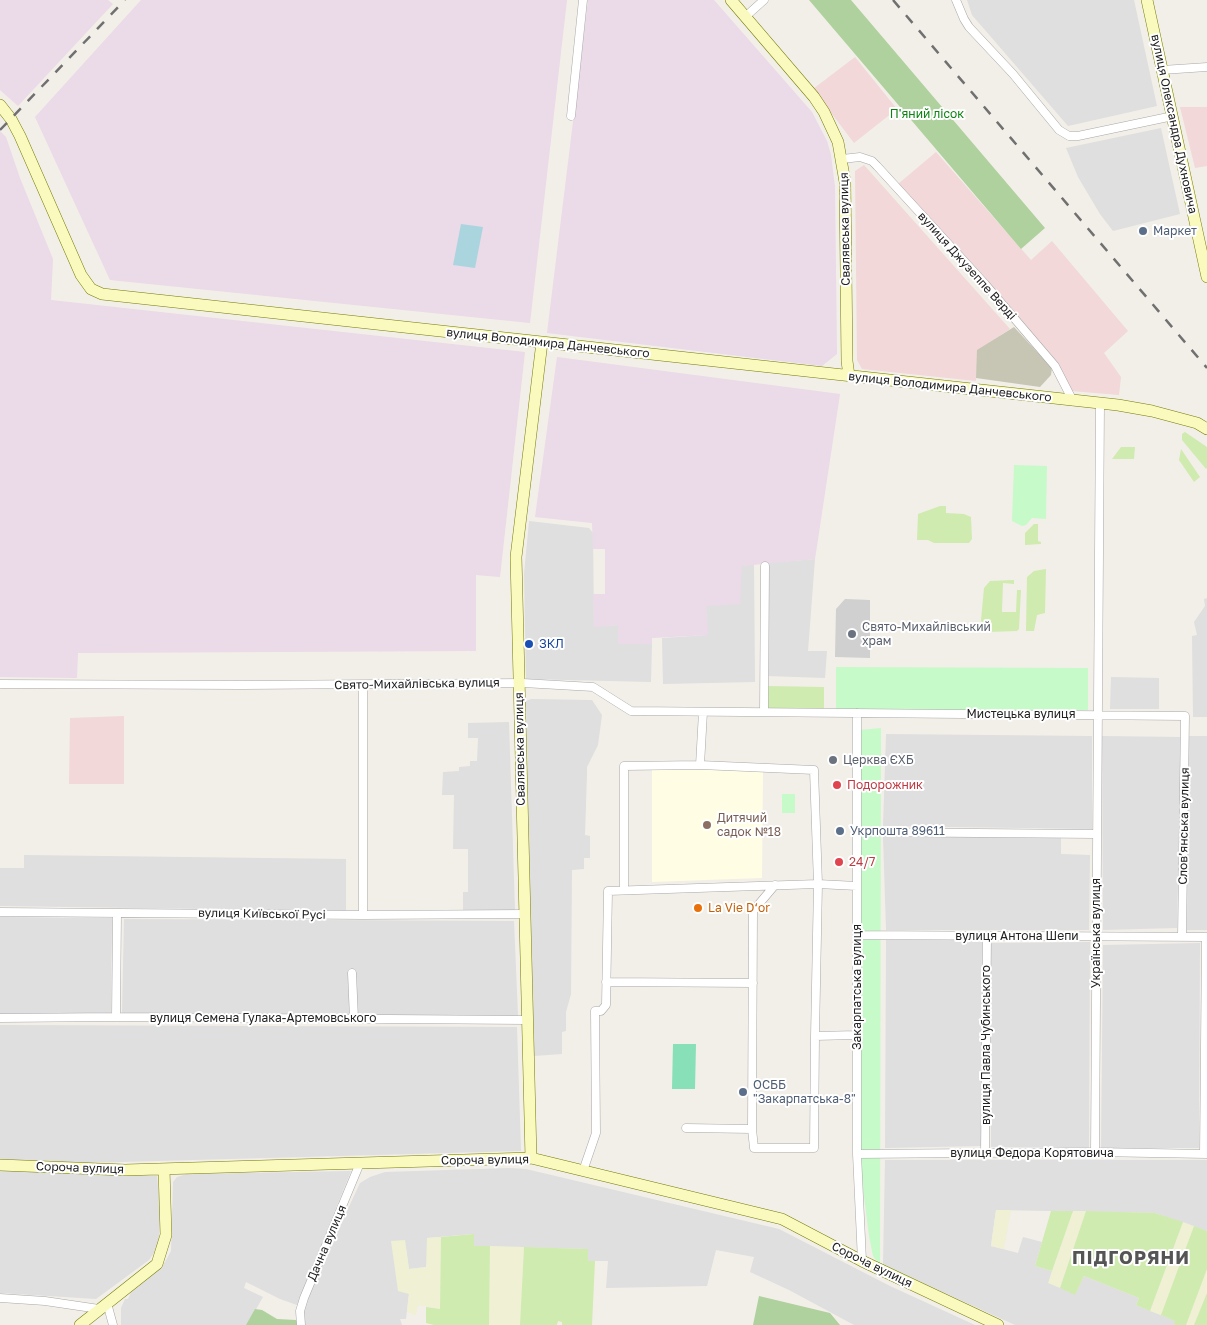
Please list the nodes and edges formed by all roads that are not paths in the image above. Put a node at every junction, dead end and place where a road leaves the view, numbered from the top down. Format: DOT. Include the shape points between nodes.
graph roads {
  1 [pos="583,0"];
  2 [pos="731,0"];
  3 [pos="764,0"];
  4 [pos="956,0"];
  5 [pos="1147,0"];
  6 [pos="745,17"];
  7 [pos="1207,67"];
  8 [pos="1162,70"];
  9 [pos="0,105"];
  10 [pos="571,116"];
  11 [pos="1173,116"];
  12 [pos="842,159"];
  13 [pos="1207,277"];
  14 [pos="542,342"];
  15 [pos="849,376"];
  16 [pos="1073,401"];
  17 [pos="1100,403"];
  18 [pos="1207,429"];
  19 [pos="765,566"];
  20 [pos="519,683"];
  21 [pos="0,684"];
  22 [pos="363,685"];
  23 [pos="703,712"];
  24 [pos="764,712"];
  25 [pos="857,713"];
  26 [pos="1098,715"];
  27 [pos="1185,716"];
  28 [pos="700,765"];
  29 [pos="857,832"];
  30 [pos="1096,834"];
  31 [pos="818,884"];
  32 [pos="774,885"];
  33 [pos="857,886"];
  34 [pos="624,890"];
  35 [pos="0,912"];
  36 [pos="117,913"];
  37 [pos="524,914"];
  38 [pos="363,915"];
  39 [pos="857,935"];
  40 [pos="987,936"];
  41 [pos="1096,936"];
  42 [pos="1182,937"];
  43 [pos="1206,937"];
  44 [pos="352,973"];
  45 [pos="606,982"];
  46 [pos="752,983"];
  47 [pos="116,1017"];
  48 [pos="0,1018"];
  49 [pos="354,1018"];
  50 [pos="526,1020"];
  51 [pos="857,1034"];
  52 [pos="815,1036"];
  53 [pos="686,1128"];
  54 [pos="752,1129"];
  55 [pos="1095,1152"];
  56 [pos="857,1154"];
  57 [pos="985,1154"];
  58 [pos="1206,1154"];
  59 [pos="531,1158"];
  60 [pos="360,1163"];
  61 [pos="0,1165"];
  62 [pos="164,1170"];
  63 [pos="584,1171"];
  64 [pos="862,1261"];
  65 [pos="0,1298"];
  66 [pos="103,1306"];
  67 [pos="80,1325"];
  68 [pos="113,1325"];
  69 [pos="301,1325"];
  70 [pos="998,1325"];
  1 -- 10 [label="street"];
  2 -- 6 [label="street, Свалявська вулиця"];
  3 -- 6 [label="street"];
  4 -- 11 [label="street" via="969,27 1068,136"];
  5 -- 8 [label="street, вулиця Олександра Духновича"];
  6 -- 12 [label="street, Свалявська вулиця" via="824,112"];
  7 -- 8 [label="street"];
  8 -- 11 [label="street, вулиця Олександра Духновича"];
  9 -- 14 [label="street, вулиця Володимира Данчевського" via="20,136 81,275 96,292"];
  11 -- 13 [label="street, вулиця Олександра Духновича"];
  12 -- 15 [label="street, Свалявська вулиця"];
  12 -- 16 [label="street, вулиця Джузеппе Верді" via="860,158 877,166 1055,366"];
  14 -- 15 [label="street, вулиця Володимира Данчевського"];
  14 -- 20 [label="street, Свалявська вулиця" via="516,557"];
  15 -- 16 [label="street, вулиця Володимира Данчевського"];
  16 -- 17 [label="street, вулиця Володимира Данчевського"];
  17 -- 18 [label="street, вулиця Володимира Данчевського" via="1152,411 1197,422"];
  17 -- 26 [label="street"];
  19 -- 24 [label="street"];
  20 -- 22 [label="street, Свято-Михайлівська вулиця"];
  20 -- 23 [label="street, Свято-Михайлівська вулиця" via="593,687 631,711"];
  20 -- 37 [label="street, Свалявська вулиця"];
  21 -- 22 [label="street, Свято-Михайлівська вулиця"];
  22 -- 38 [label="street"];
  23 -- 24 [label="street, Свято-Михайлівська вулиця"];
  23 -- 28 [label="street"];
  24 -- 25 [label="street, Свято-Михайлівська вулиця"];
  25 -- 26 [label="street, Мистецька вулиця"];
  25 -- 29 [label="street, Закарпатська вулиця"];
  26 -- 27 [label="street, Мистецька вулиця"];
  26 -- 30 [label="street, Українська вулиця"];
  27 -- 42 [label="street, Словʼянська вулиця"];
  28 -- 31 [label="street" via="814,770"];
  28 -- 34 [label="street" via="624,766"];
  29 -- 30 [label="street"];
  29 -- 33 [label="street, Закарпатська вулиця"];
  30 -- 41 [label="street, Українська вулиця"];
  31 -- 32 [label="street"];
  31 -- 33 [label="street"];
  31 -- 52 [label="street"];
  32 -- 34 [label="street"];
  32 -- 46 [label="street" via="753,911"];
  33 -- 39 [label="street, Закарпатська вулиця"];
  34 -- 45 [label="street" via="608,891"];
  35 -- 36 [label="street, вулиця Київської Русі"];
  36 -- 38 [label="street, вулиця Київської Русі"];
  36 -- 47 [label="street"];
  37 -- 38 [label="street, вулиця Київської Русі"];
  37 -- 50 [label="street, Свалявська вулиця"];
  39 -- 40 [label="street, вулиця Антона Шепи"];
  39 -- 51 [label="street, Закарпатська вулиця"];
  40 -- 41 [label="street, вулиця Антона Шепи"];
  40 -- 57 [label="street, вулиця Павла Чубинського"];
  41 -- 42 [label="street, вулиця Антона Шепи"];
  41 -- 55 [label="street, Українська вулиця"];
  42 -- 43 [label="street, вулиця Антона Шепи"];
  43 -- 58 [label="street"];
  44 -- 49 [label="street"];
  45 -- 46 [label="street"];
  45 -- 63 [label="street" via="606,1004 602,1011 595,1011 596,1133"];
  46 -- 54 [label="street"];
  47 -- 48 [label="street, вулиця Семена Гулака-Артемовського"];
  47 -- 49 [label="street, вулиця Семена Гулака-Артемовського"];
  49 -- 50 [label="street, вулиця Семена Гулака-Артемовського"];
  50 -- 59 [label="street, Свалявська вулиця"];
  51 -- 52 [label="street"];
  51 -- 56 [label="street, Закарпатська вулиця"];
  52 -- 54 [label="street" via="814,1148 754,1148"];
  53 -- 54 [label="street"];
  55 -- 57 [label="street, вулиця Федора Корятовича"];
  55 -- 58 [label="street, вулиця Федора Корятовича"];
  56 -- 57 [label="street, вулиця Федора Корятовича"];
  56 -- 64 [label="street, Закарпатська вулиця"];
  59 -- 60 [label="street, Сороча вулиця"];
  59 -- 63 [label="street, Сороча вулиця"];
  60 -- 62 [label="street, Сороча вулиця"];
  60 -- 69 [label="street, Дачна вулиця" via="304,1298 300,1311"];
  61 -- 62 [label="street, Сороча вулиця"];
  62 -- 66 [label="street" via="166,1235 157,1264"];
  63 -- 64 [label="street, Сороча вулиця" via="782,1220"];
  64 -- 70 [label="street, Сороча вулиця"];
  65 -- 66 [label="street"];
  66 -- 67 [label="street"];
  66 -- 68 [label="street"];
}
